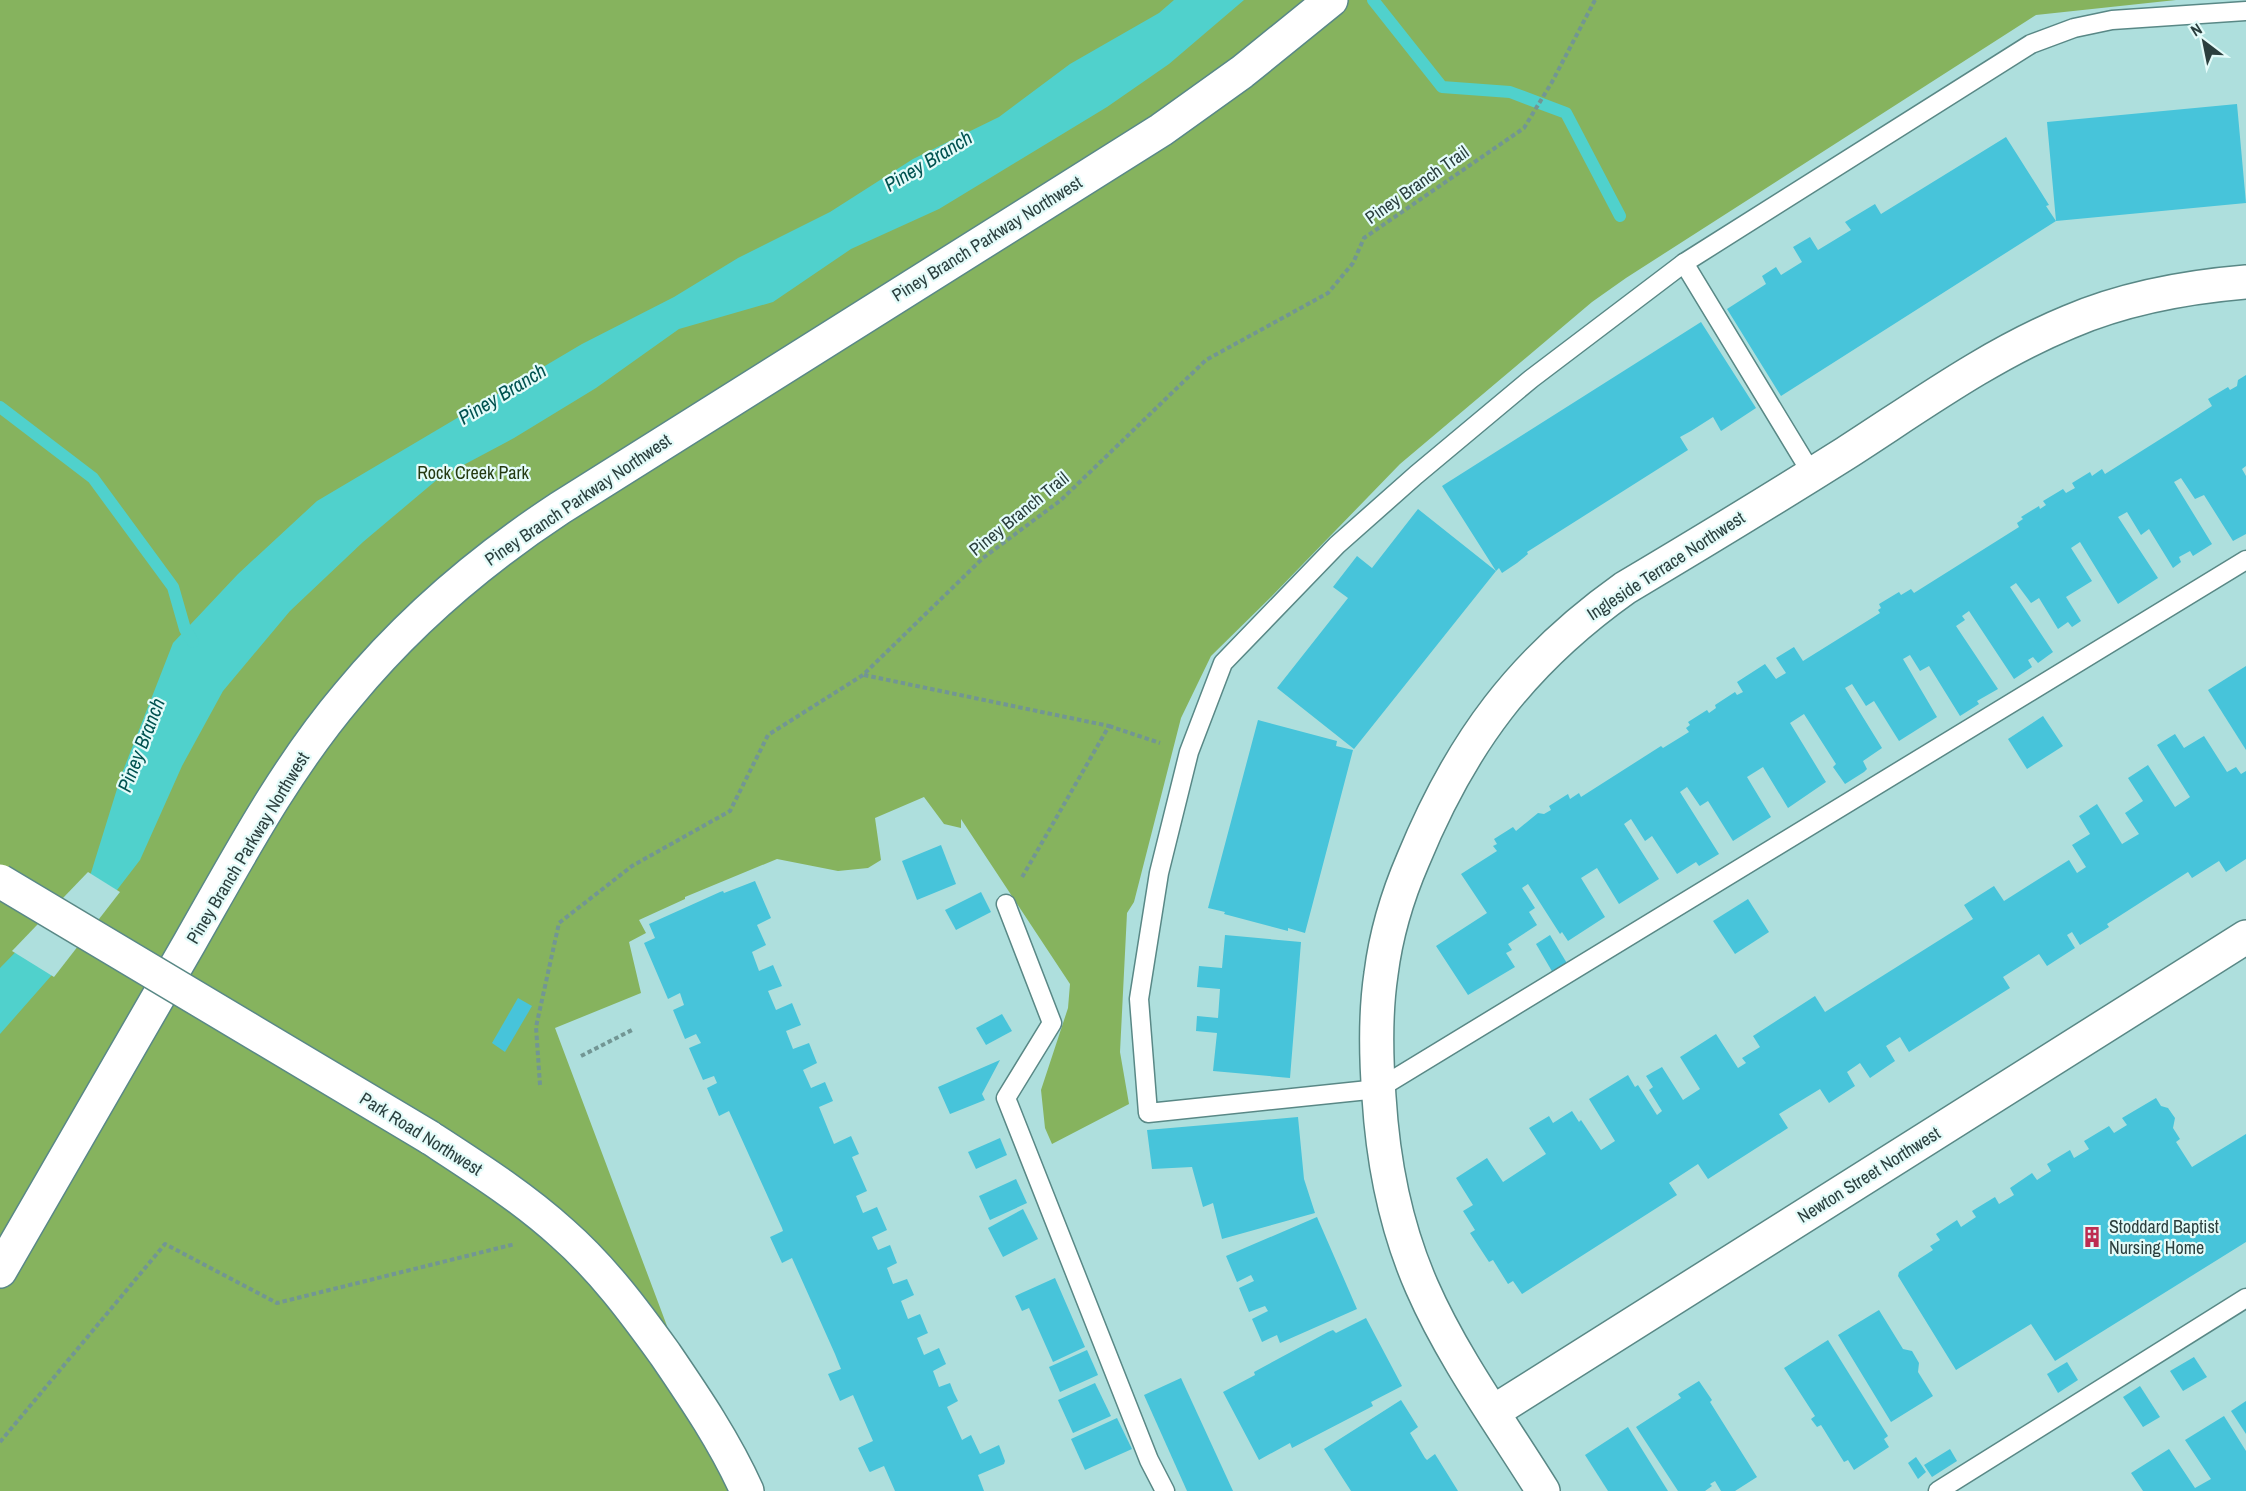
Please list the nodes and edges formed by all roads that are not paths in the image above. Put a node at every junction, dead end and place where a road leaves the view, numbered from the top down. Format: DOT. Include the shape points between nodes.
graph roads {
  1 [pos="1331,0"];
  2 [pos="2246,11"];
  3 [pos="1684,263"];
  4 [pos="2246,282"];
  5 [pos="1812,474"];
  6 [pos="2246,560"];
  7 [pos="0,881"];
  8 [pos="1006,904"];
  9 [pos="2246,937"];
  10 [pos="1378,1089"];
  11 [pos="0,1271"];
  12 [pos="2246,1298"];
  13 [pos="1493,1412"];
  14 [pos="747,1491"];
  15 [pos="1165,1491"];
  16 [pos="1543,1491"];
  17 [pos="1938,1491"];
  1 -- 11 [label="street, Piney Branch Parkway Northwest" via="1242,72 1161,130 560,508 486,559 426,611 347,696 291,774 244,848"];
  2 -- 3 [label="lane" via="2112,21 2074,28 2031,44"];
  3 -- 5 [label="lane"];
  3 -- 10 [label="lane" via="1531,379 1337,545 1223,663 1189,752 1159,873 1139,999 1148,1113"];
  4 -- 5 [label="street, Ingleside Terrace Northwest" via="2172,291 2070,322 1956,381"];
  5 -- 10 [label="street, Ingleside Terrace Northwest" via="1625,588 1569,630 1531,668 1475,739 1438,802 1395,907 1379,989"];
  6 -- 10 [label="lane"];
  7 -- 14 [label="street, Park Road Northwest, bridge" via="429,1137 563,1233 647,1329 711,1423"];
  8 -- 15 [label="lane" via="1053,1023 1006,1098 1149,1460"];
  9 -- 13 [label="street, Newton Street Northwest"];
  10 -- 13 [label="street, Ingleside Terrace Northwest" via="1384,1152 1404,1239 1436,1316"];
  12 -- 17 [label="lane"];
  13 -- 16 [label="street, Ingleside Terrace Northwest"];
}
